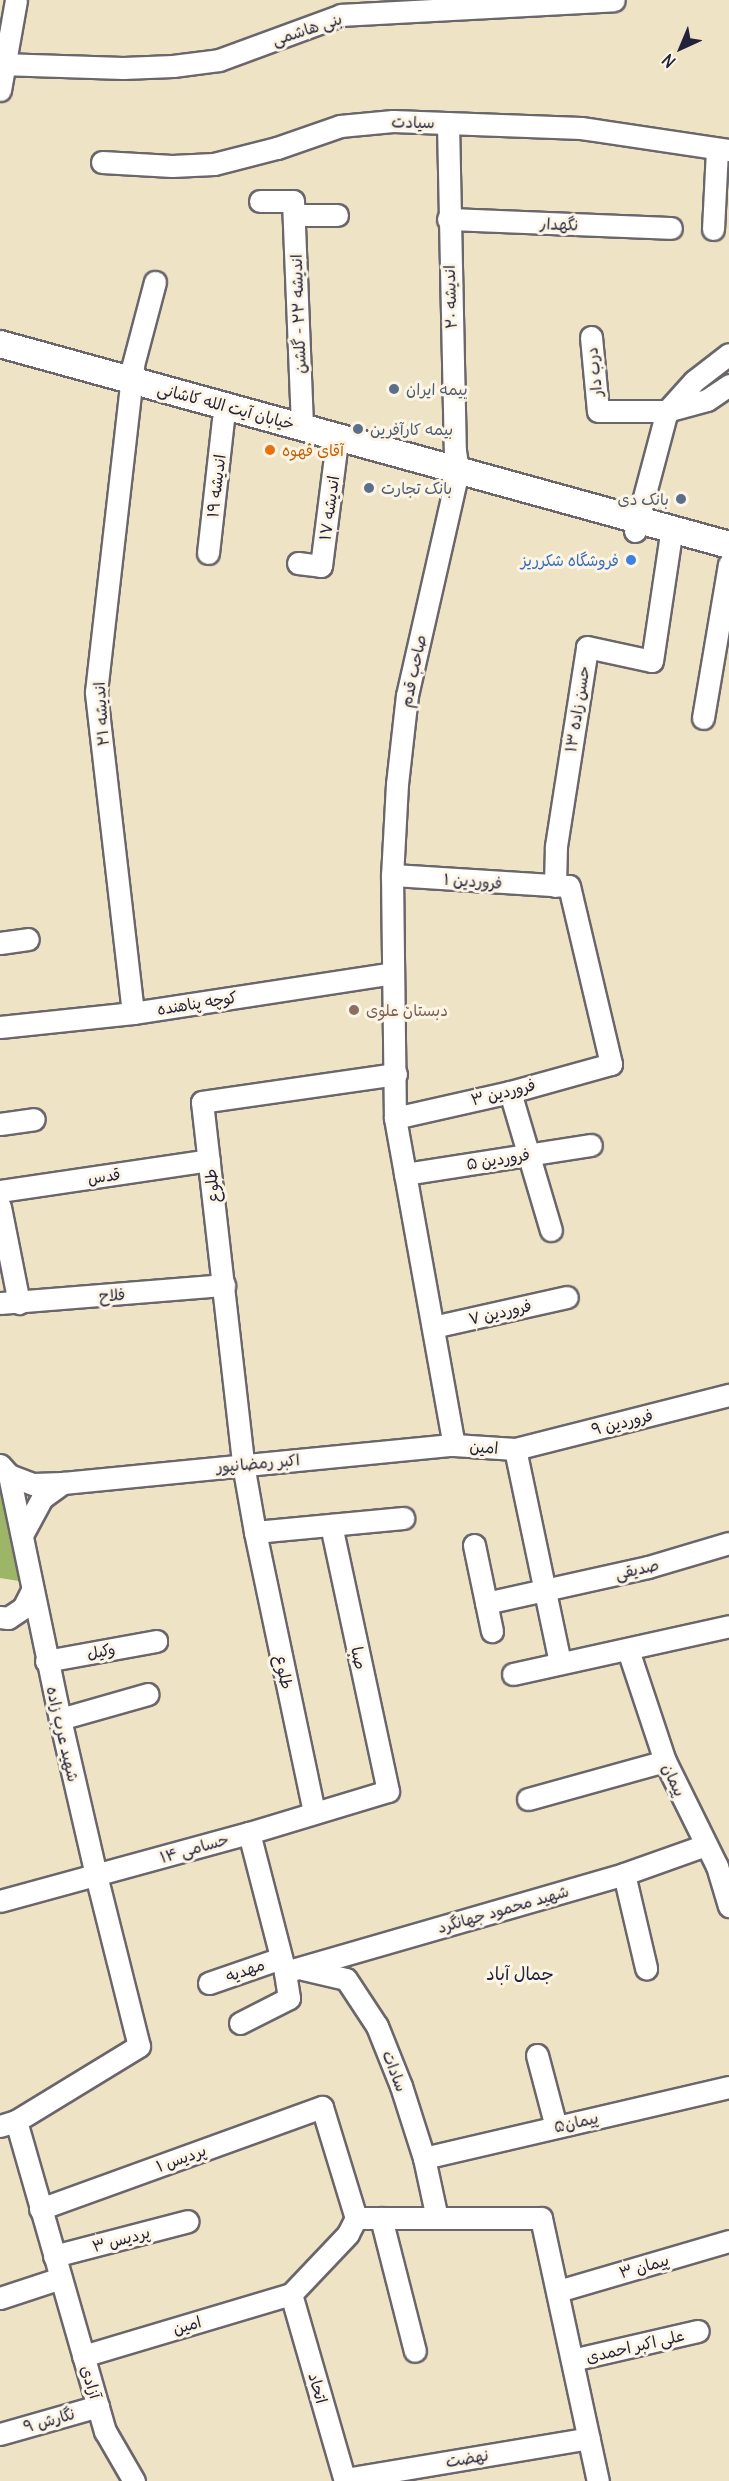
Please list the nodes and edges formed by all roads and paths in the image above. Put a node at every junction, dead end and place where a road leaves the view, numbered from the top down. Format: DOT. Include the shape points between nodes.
graph roads {
  1 [pos="16,0"];
  2 [pos="603,0"];
  3 [pos="455,4"];
  4 [pos="343,8"];
  5 [pos="2,64"];
  6 [pos="0,90"];
  7 [pos="448,123"];
  8 [pos="723,150"];
  9 [pos="102,162"];
  10 [pos="260,201"];
  11 [pos="293,208"];
  12 [pos="337,215"];
  13 [pos="448,219"];
  14 [pos="671,228"];
  15 [pos="713,230"];
  16 [pos="155,282"];
  17 [pos="591,337"];
  18 [pos="0,344"];
  19 [pos="729,354"];
  20 [pos="0,359"];
  21 [pos="729,385"];
  22 [pos="132,387"];
  23 [pos="667,411"];
  24 [pos="223,419"];
  25 [pos="302,427"];
  26 [pos="336,449"];
  27 [pos="457,476"];
  28 [pos="636,526"];
  29 [pos="670,541"];
  30 [pos="729,545"];
  31 [pos="208,552"];
  32 [pos="729,557"];
  33 [pos="298,563"];
  34 [pos="729,564"];
  35 [pos="704,718"];
  36 [pos="392,875"];
  37 [pos="555,886"];
  38 [pos="28,939"];
  39 [pos="0,943"];
  40 [pos="393,973"];
  41 [pos="133,1013"];
  42 [pos="0,1027"];
  43 [pos="396,1074"];
  44 [pos="510,1092"];
  45 [pos="395,1118"];
  46 [pos="34,1119"];
  47 [pos="0,1124"];
  48 [pos="591,1145"];
  49 [pos="527,1155"];
  50 [pos="209,1160"];
  51 [pos="405,1174"];
  52 [pos="0,1191"];
  53 [pos="0,1207"];
  54 [pos="551,1230"];
  55 [pos="224,1285"];
  56 [pos="567,1297"];
  57 [pos="10,1303"];
  58 [pos="433,1327"];
  59 [pos="729,1395"];
  60 [pos="454,1445"];
  61 [pos="515,1449"];
  62 [pos="243,1464"];
  63 [pos="4,1470"];
  64 [pos="63,1483"];
  65 [pos="403,1518"];
  66 [pos="331,1525"];
  67 [pos="255,1532"];
  68 [pos="22,1535"];
  69 [pos="729,1543"];
  70 [pos="474,1545"];
  71 [pos="544,1589"];
  72 [pos="31,1592"];
  73 [pos="486,1603"];
  74 [pos="3,1619"];
  75 [pos="729,1626"];
  76 [pos="492,1631"];
  77 [pos="156,1641"];
  78 [pos="628,1650"];
  79 [pos="46,1661"];
  80 [pos="560,1662"];
  81 [pos="513,1674"];
  82 [pos="148,1694"];
  83 [pos="60,1719"];
  84 [pos="665,1761"];
  85 [pos="388,1791"];
  86 [pos="528,1799"];
  87 [pos="314,1813"];
  88 [pos="249,1833"];
  89 [pos="706,1845"];
  90 [pos="624,1874"];
  91 [pos="96,1875"];
  92 [pos="0,1901"];
  93 [pos="729,1906"];
  94 [pos="288,1966"];
  95 [pos="646,1968"];
  96 [pos="209,1983"];
  97 [pos="240,2023"];
  98 [pos="537,2055"];
  99 [pos="729,2087"];
  100 [pos="8,2123"];
  101 [pos="556,2127"];
  102 [pos="424,2158"];
  103 [pos="40,2209"];
  104 [pos="356,2218"];
  105 [pos="381,2218"];
  106 [pos="437,2218"];
  107 [pos="188,2222"];
  108 [pos="729,2241"];
  109 [pos="54,2256"];
  110 [pos="61,2278"];
  111 [pos="558,2291"];
  112 [pos="291,2295"];
  113 [pos="0,2298"];
  114 [pos="698,2331"];
  115 [pos="415,2351"];
  116 [pos="83,2356"];
  117 [pos="572,2360"];
  118 [pos="98,2406"];
  119 [pos="0,2434"];
  120 [pos="589,2438"];
  121 [pos="345,2480"];
  122 [pos="134,2481"];
  123 [pos="598,2481"];
  1 -- 5 [label="street"];
  2 -- 3 [label="street, بنی هاشمی"];
  3 -- 4 [label="street, بنی هاشمی"];
  4 -- 5 [label="street, بنی هاشمی" via="219,60 123,68"];
  5 -- 6 [label="street"];
  7 -- 8 [label="street, سیادت" via="581,128"];
  7 -- 9 [label="street, سیادت" via="384,121 340,126 214,164"];
  7 -- 13 [label="street, اندیشه ۲۰"];
  8 -- 15 [label="street"];
  10 -- 11 [label="street"];
  11 -- 12 [label="street"];
  11 -- 25 [label="street, اندیشه ۲۲ - گلشن"];
  13 -- 14 [label="street, نگهدار"];
  13 -- 27 [label="street, اندیشه ۲۰"];
  16 -- 22 [label="street, اندیشه ۲۱" via="133,365"];
  17 -- 23 [label="street, درب دار" via="598,411"];
  18 -- 22 [label="main road, خیابان آیت الله کاشانی"];
  19 -- 23 [label="street" via="694,381"];
  20 -- 22 [label="main road, خیابان آیت الله کاشانی"];
  21 -- 23 [label="street" via="706,399"];
  22 -- 24 [label="main road, خیابان آیت الله کاشانی"];
  22 -- 25 [label="main road, خیابان آیت الله کاشانی"];
  22 -- 41 [label="street, اندیشه ۲۱" via="96,692"];
  23 -- 28 [label="street"];
  24 -- 26 [label="main road, خیابان آیت الله کاشانی"];
  24 -- 31 [label="street, اندیشه ۱۹"];
  25 -- 27 [label="main road, خیابان آیت الله کاشانی"];
  26 -- 27 [label="main road, خیابان آیت الله کاشانی"];
  26 -- 33 [label="street, اندیشه ۱۷" via="321,566"];
  27 -- 28 [label="main road, خیابان آیت الله کاشانی"];
  27 -- 36 [label="street, صاحب قدم" via="407,695"];
  28 -- 29 [label="main road, خیابان آیت الله کاشانی"];
  28 -- 30 [label="main road, خیابان آیت الله کاشانی"];
  29 -- 32 [label="main road, خیابان آیت الله کاشانی"];
  29 -- 37 [label="street, حسن زاده ۱۳" via="652,661 587,647 556,846"];
  34 -- 35 [label="street"];
  36 -- 37 [label="street, فروردین ۱"];
  36 -- 40 [label="street, صاحب قدم"];
  37 -- 44 [label="street, فروردین ۳" via="569,886 611,1064"];
  38 -- 39 [label="street"];
  40 -- 41 [label="street, کوچه پناهنده"];
  40 -- 43 [label="street, صاحب قدم"];
  41 -- 42 [label="street, کوچه پناهنده"];
  43 -- 45 [label="street, صاحب قدم"];
  43 -- 50 [label="street, طلوع" via="202,1102"];
  44 -- 45 [label="street, فروردین ۳"];
  44 -- 49 [label="street"];
  45 -- 51 [label="street, صاحب قدم"];
  46 -- 47 [label="street"];
  48 -- 49 [label="street, فروردین ۵"];
  49 -- 51 [label="street, فروردین ۵"];
  49 -- 54 [label="street"];
  50 -- 52 [label="street, قدس"];
  50 -- 55 [label="street, طلوع"];
  51 -- 58 [label="street, صاحب قدم"];
  53 -- 57 [label="street"];
  55 -- 57 [label="street, فلاح"];
  55 -- 62 [label="street, طلوع"];
  56 -- 58 [label="street, فروردین ۷"];
  58 -- 60 [label="street, صاحب قدم"];
  59 -- 61 [label="street, فروردین ۹"];
  60 -- 61 [label="street, امین"];
  60 -- 62 [label="street, اکبر رمضانپور"];
  61 -- 71 [label="street"];
  62 -- 64 [label="street, اکبر رمضانپور"];
  62 -- 67 [label="street, طلوع"];
  63 -- 64 [label="street, اکبر رمضانپور" via="33,1484"];
  63 -- 68 [label="street, شهید عرب زاده"];
  64 -- 68 [label="street" via="42,1498"];
  65 -- 66 [label="street"];
  66 -- 67 [label="street"];
  66 -- 85 [label="street, صبا"];
  67 -- 87 [label="street, طلوع"];
  68 -- 72 [label="street, شهید عرب زاده"];
  69 -- 71 [label="street, صدیقی" via="648,1567"];
  70 -- 73 [label="street"];
  71 -- 73 [label="street"];
  71 -- 80 [label="street"];
  72 -- 74 [label="street" via="23,1608"];
  72 -- 79 [label="street, شهید عرب زاده"];
  73 -- 76 [label="street"];
  75 -- 78 [label="street"];
  77 -- 79 [label="street, وکیل"];
  78 -- 80 [label="street"];
  78 -- 84 [label="street, پیمان"];
  79 -- 83 [label="street, شهید عرب زاده"];
  80 -- 81 [label="street"];
  82 -- 83 [label="street"];
  83 -- 91 [label="street, شهید عرب زاده"];
  84 -- 86 [label="street"];
  84 -- 89 [label="street, پیمان"];
  85 -- 87 [label="street, حسامی ۱۴"];
  87 -- 88 [label="street, حسامی ۱۴"];
  88 -- 91 [label="street, حسامی ۱۴"];
  88 -- 94 [label="street"];
  89 -- 90 [label="street, شهید محمود جهانگرد"];
  89 -- 93 [label="street, پیمان"];
  90 -- 94 [label="street, شهید محمود جهانگرد"];
  90 -- 95 [label="street"];
  91 -- 92 [label="street, حسامی ۱۴"];
  91 -- 100 [label="street, شهید عرب زاده" via="140,2046"];
  94 -- 96 [label="street, مهدیه"];
  94 -- 97 [label="street" via="289,1998"];
  94 -- 102 [label="street, سادات" via="346,1979 377,2026"];
  98 -- 101 [label="street"];
  99 -- 101 [label="street, پیمان۵"];
  100 -- 103 [label="street, آزادی"];
  101 -- 102 [label="street, پیمان۵"];
  102 -- 106 [label="street, سادات"];
  103 -- 104 [label="street, پردیس ۱" via="322,2107"];
  103 -- 109 [label="street, آزادی"];
  104 -- 105 [label="street"];
  104 -- 112 [label="street" via="348,2234"];
  105 -- 106 [label="street"];
  105 -- 115 [label="street"];
  106 -- 111 [label="street" via="541,2218"];
  107 -- 109 [label="street, پردیس ۳"];
  108 -- 111 [label="street, پیمان ۳"];
  109 -- 110 [label="street, آزادی"];
  110 -- 113 [label="street"];
  110 -- 116 [label="street, آزادی"];
  111 -- 117 [label="street"];
  112 -- 116 [label="street, امین"];
  112 -- 121 [label="street, اتحاد"];
  114 -- 117 [label="street, علی اکبر احمدی"];
  116 -- 118 [label="street, آزادی"];
  117 -- 120 [label="street"];
  118 -- 119 [label="street, نگارش ۹"];
  118 -- 122 [label="street, آزادی" via="105,2431"];
  120 -- 121 [label="street, نهضت"];
  120 -- 123 [label="street"];
}
